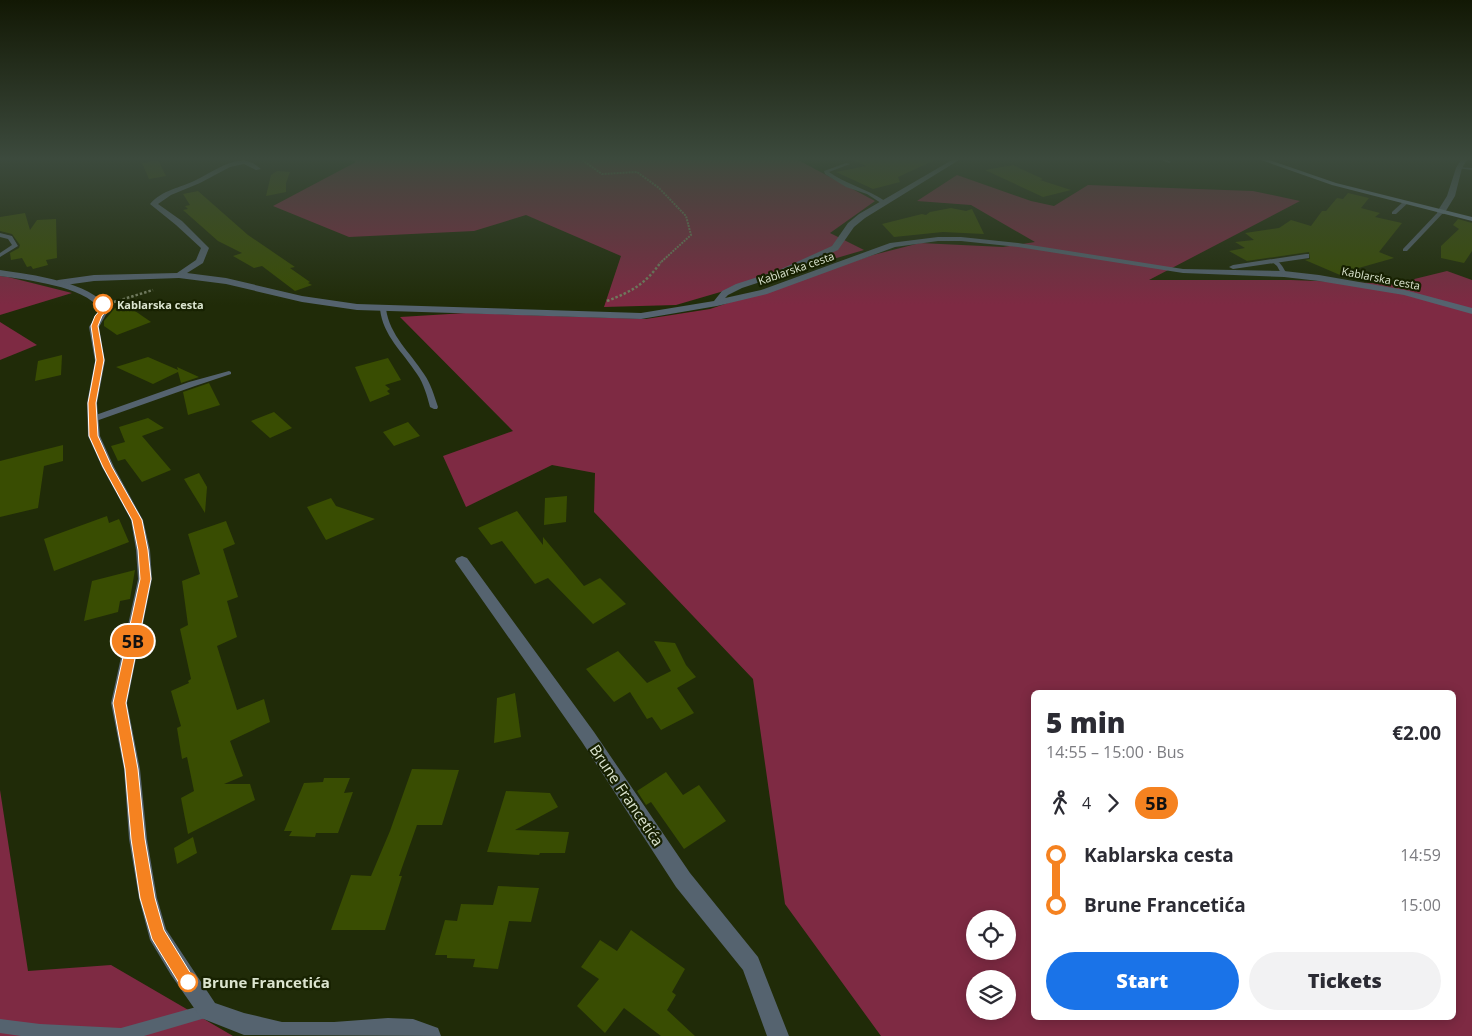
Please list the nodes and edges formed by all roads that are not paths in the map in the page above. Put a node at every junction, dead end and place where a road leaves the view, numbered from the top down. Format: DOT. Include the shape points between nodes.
graph roads {
  1 [pos="160,208"];
  2 [pos="874,208"];
  3 [pos="1399,208"];
  4 [pos="1428,208"];
  5 [pos="1443,208"];
  6 [pos="1441,212"];
  7 [pos="1394,213"];
  8 [pos="1472,219"];
  9 [pos="0,235"];
  10 [pos="1405,250"];
  11 [pos="0,255"];
  12 [pos="1306,256"];
  13 [pos="1274,261"];
  14 [pos="1211,272"];
  15 [pos="0,273"];
  16 [pos="1284,274"];
  17 [pos="179,275"];
  18 [pos="58,283"];
  19 [pos="717,303"];
  20 [pos="383,309"];
  21 [pos="1472,311"];
  22 [pos="229,373"];
  23 [pos="434,406"];
  24 [pos="93,419"];
  25 [pos="462,561"];
  26 [pos="208,1011"];
  27 [pos="0,1026"];
  28 [pos="430,1036"];
  29 [pos="778,1036"];
  1 -- 17 [label="street" via="205,248 200,261"];
  2 -- 19 [label="street" via="851,225 835,248 782,272 740,286 725,293"];
  3 -- 7 [label="lane"];
  4 -- 6 [label="main road"];
  5 -- 6 [label="street"];
  6 -- 8 [label="main road"];
  6 -- 10 [label="lane"];
  9 -- 11 [label="lane" via="12,238 15,246"];
  12 -- 13 [label="street, Kablarska cesta"];
  13 -- 14 [label="street, Kablarska cesta"];
  13 -- 16 [label="lane"];
  14 -- 16 [label="street, Kablarska cesta"];
  14 -- 19 [label="street, Kablarska cesta" via="1183,272 986,241 938,239 893,245 825,272"];
  15 -- 18 [label="street, Kablarska cesta"];
  16 -- 21 [label="street, Kablarska cesta" via="1372,286"];
  17 -- 18 [label="street, Kablarska cesta"];
  17 -- 20 [label="street, Kablarska cesta" via="226,281 324,303"];
  18 -- 24 [label="street" via="104,305 105,309 94,326 100,360 92,403"];
  19 -- 20 [label="street, Kablarska cesta" via="641,316"];
  20 -- 23 [label="lane" via="386,324 421,374"];
  22 -- 24 [label="lane"];
  24 -- 26 [label="street" via="94,436 137,520 143,550 145,579 120,703 148,898 157,934"];
  25 -- 29 [label="street, Brune Francetića" via="588,737 683,880 752,964"];
  26 -- 27 [label="lane" via="121,1035"];
  26 -- 28 [label="street" via="282,1033 334,1034 388,1029 413,1030"];
}
